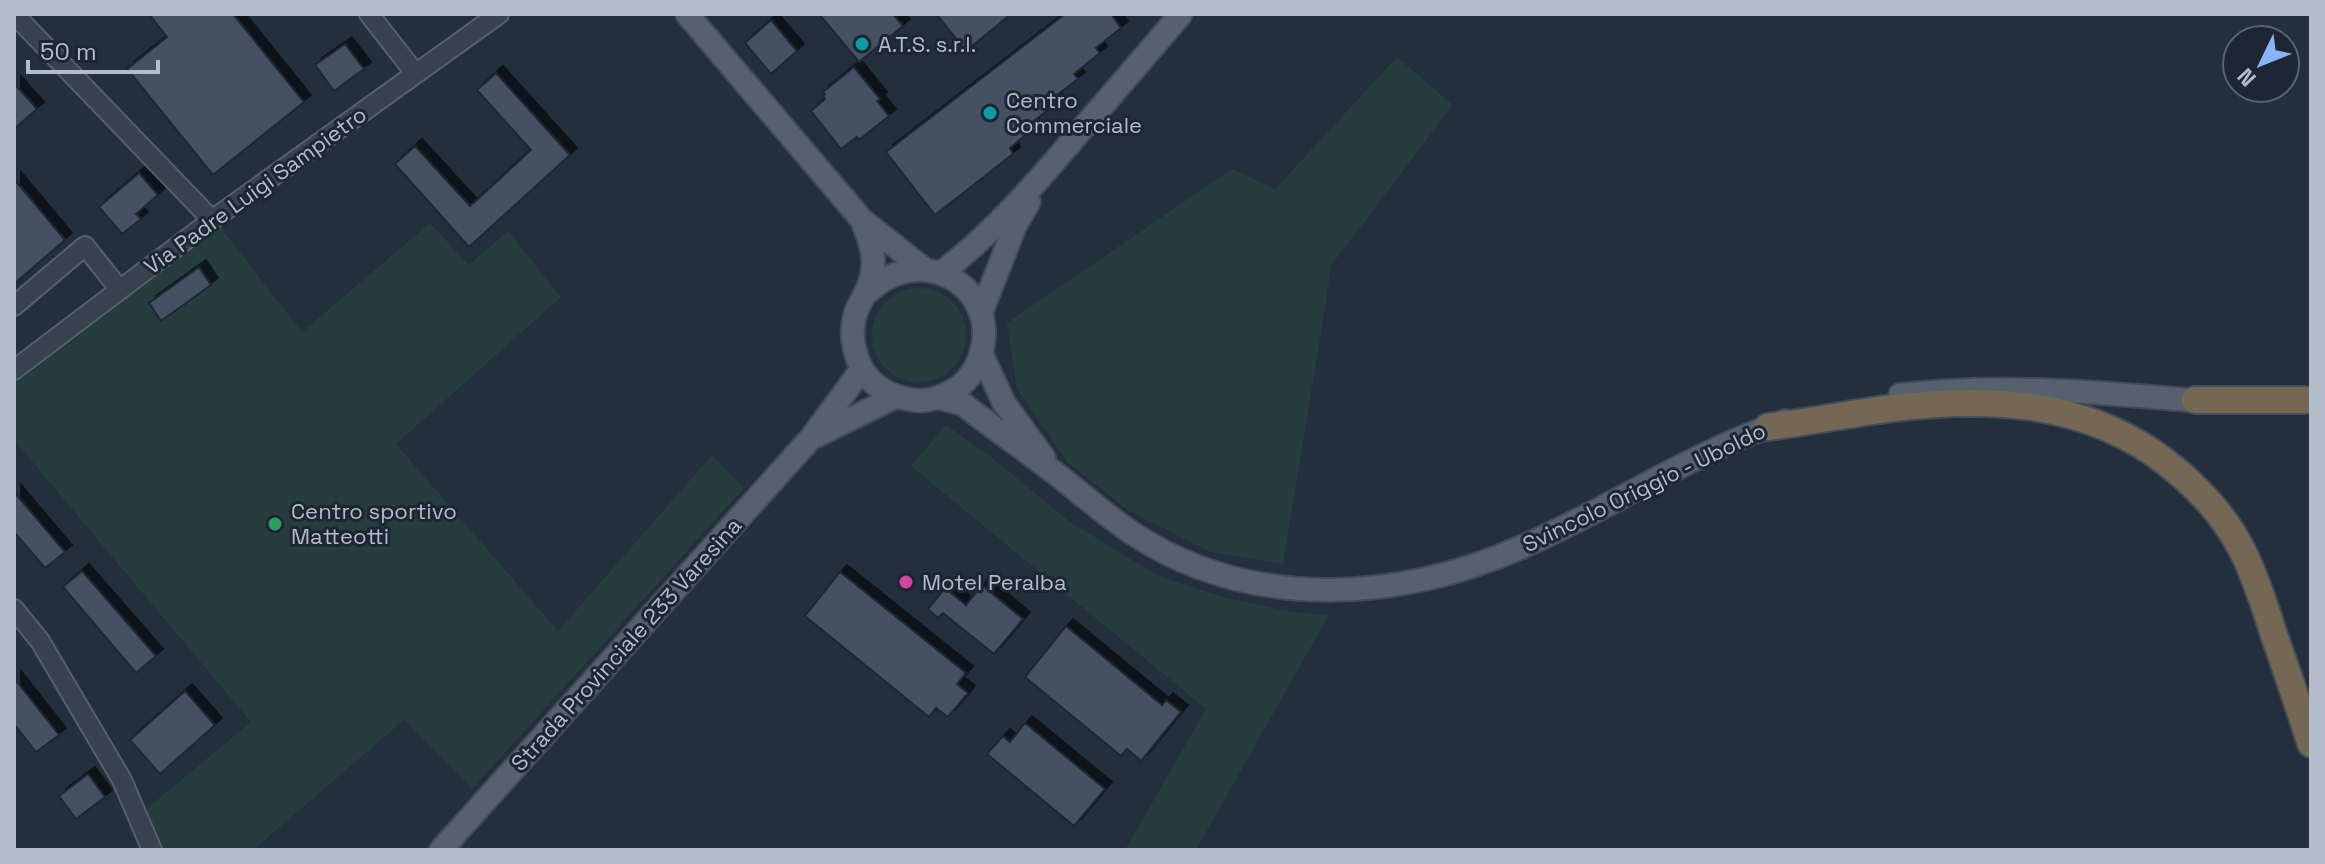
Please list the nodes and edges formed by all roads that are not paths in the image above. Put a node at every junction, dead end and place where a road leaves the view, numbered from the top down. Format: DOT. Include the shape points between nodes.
graph roads {
  1 [pos="14,14"];
  2 [pos="369,14"];
  3 [pos="499,14"];
  4 [pos="687,14"];
  5 [pos="1181,14"];
  6 [pos="415,73"];
  7 [pos="1047,170"];
  8 [pos="212,220"];
  9 [pos="862,220"];
  10 [pos="932,271"];
  11 [pos="120,290"];
  12 [pos="868,292"];
  13 [pos="14,306"];
  14 [pos="981,313"];
  15 [pos="982,355"];
  16 [pos="862,369"];
  17 [pos="14,370"];
  18 [pos="895,397"];
  19 [pos="940,398"];
  20 [pos="2195,400"];
  21 [pos="2311,400"];
  22 [pos="2311,410"];
  23 [pos="1768,427"];
  24 [pos="811,438"];
  25 [pos="1057,475"];
  26 [pos="14,609"];
  27 [pos="2311,744"];
  28 [pos="152,850"];
  29 [pos="441,850"];
  1 -- 8 [label="street"];
  2 -- 6 [label="street"];
  3 -- 6 [label="street, Via Padre Luigi Sampietro"];
  4 -- 9 [label="main road"];
  5 -- 7 [label="main road"];
  6 -- 8 [label="street, Via Padre Luigi Sampietro"];
  7 -- 10 [label="main road" via="961,258"];
  7 -- 14 [label="main road" via="1015,226"];
  8 -- 11 [label="street, Via Padre Luigi Sampietro"];
  9 -- 10 [label="main road"];
  9 -- 12 [label="main road" via="874,265"];
  10 -- 12 [label="main road" via="900,271"];
  10 -- 14 [label="main road" via="970,293"];
  11 -- 13 [label="street" via="85,246"];
  11 -- 17 [label="street, Via Padre Luigi Sampietro"];
  12 -- 16 [label="main road" via="856,312 852,335"];
  14 -- 15 [label="main road"];
  15 -- 19 [label="main road" via="960,387"];
  15 -- 25 [label="main road, Svincolo Origgio - Uboldo" via="1004,403"];
  16 -- 18 [label="main road"];
  16 -- 24 [label="main road, Strada Provinciale 233 Varesina"];
  18 -- 19 [label="main road"];
  18 -- 24 [label="main road, Strada Provinciale 233 Varesina"];
  19 -- 25 [label="main road, Svincolo Origgio - Uboldo" via="963,404"];
  20 -- 21 [label="highway"];
  20 -- 22 [label="main road, Svincolo Origgio - Uboldo"];
  20 -- 23 [label="main road, Svincolo Origgio - Uboldo" via="1942,390 1843,403"];
  23 -- 25 [label="main road, Svincolo Origgio - Uboldo" via="1520,547 1450,572 1376,588 1301,590 1220,574 1133,533"];
  23 -- 27 [label="highway" via="1930,404 2017,405 2064,412 2137,443 2199,490 2242,551"];
  24 -- 29 [label="main road, Strada Provinciale 233 Varesina"];
  26 -- 28 [label="street" via="40,641 122,780"];
}
